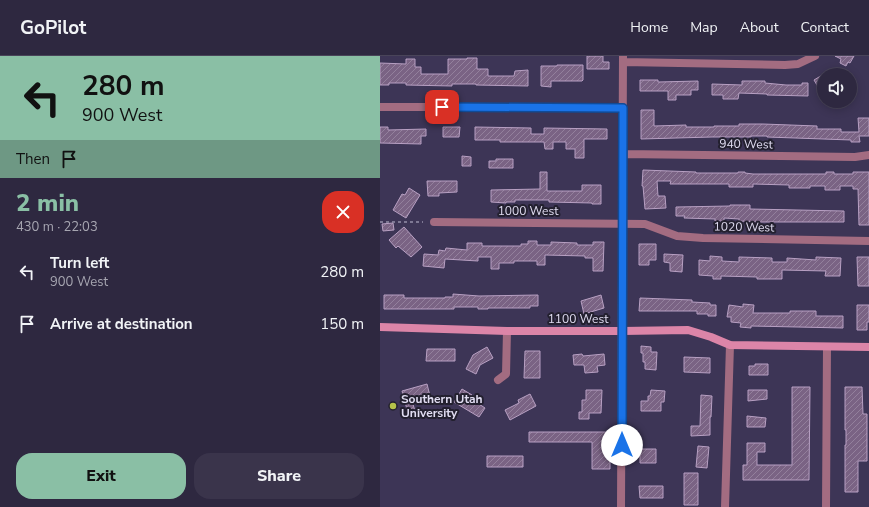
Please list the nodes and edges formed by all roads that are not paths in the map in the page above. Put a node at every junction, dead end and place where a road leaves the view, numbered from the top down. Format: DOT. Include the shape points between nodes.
graph roads {
  1 [pos="815,56"];
  2 [pos="623,59"];
  3 [pos="380,107"];
  4 [pos="623,108"];
  5 [pos="623,154"];
  6 [pos="869,155"];
  7 [pos="434,222"];
  8 [pos="622,223"];
  9 [pos="869,241"];
  10 [pos="380,327"];
  11 [pos="507,331"];
  12 [pos="622,332"];
  13 [pos="730,345"];
  14 [pos="827,347"];
  15 [pos="869,347"];
  16 [pos="498,380"];
  17 [pos="621,507"];
  18 [pos="725,507"];
  19 [pos="826,507"];
  1 -- 2 [label="street" via="798,64 785,65"];
  2 -- 4 [label="street"];
  3 -- 4 [label="street"];
  4 -- 5 [label="street"];
  5 -- 6 [label="street, 940 West" via="855,157"];
  5 -- 8 [label="street"];
  7 -- 8 [label="street, 1000 West"];
  8 -- 9 [label="street, 1020 West" via="645,224 677,236 703,238"];
  8 -- 12 [label="street"];
  10 -- 11 [label="street, 1100 West"];
  11 -- 12 [label="street, 1100 West"];
  11 -- 16 [label="street" via="506,374"];
  12 -- 13 [label="street, 1100 West" via="688,330"];
  12 -- 17 [label="street"];
  13 -- 14 [label="street, 1100 West"];
  13 -- 18 [label="street"];
  14 -- 15 [label="street, 1100 West"];
  14 -- 19 [label="street"];
}
